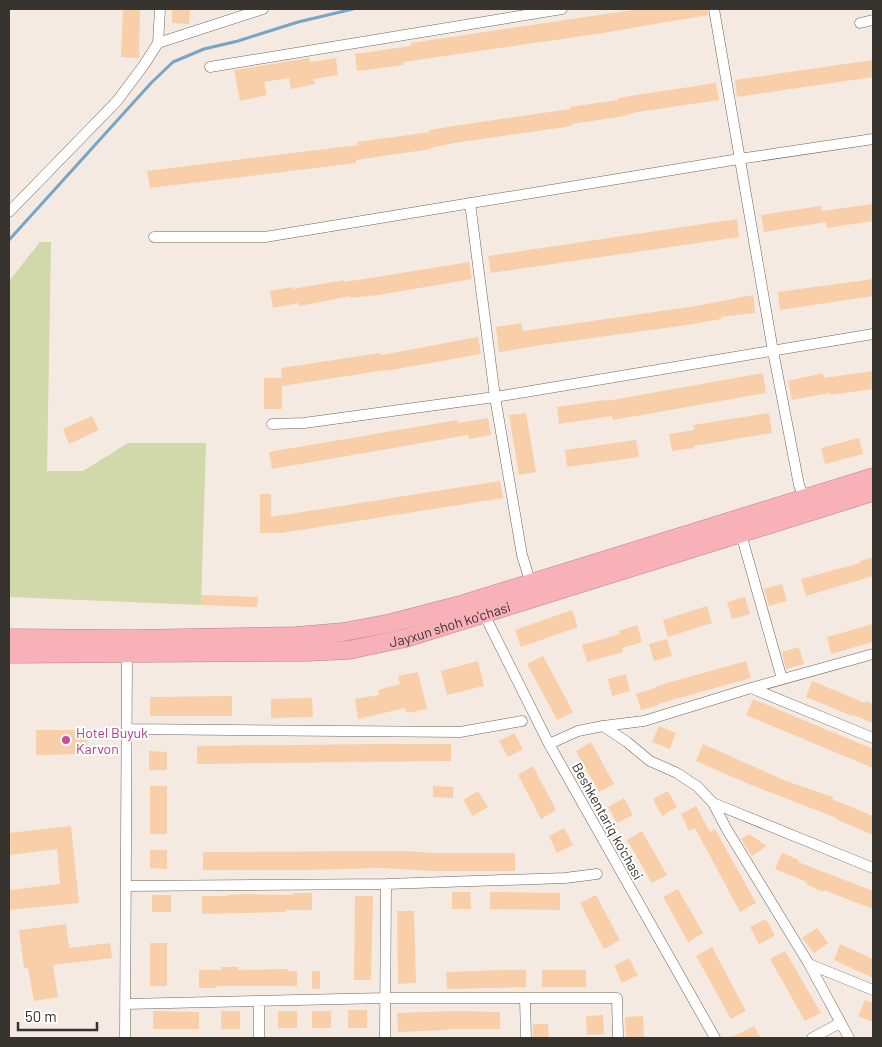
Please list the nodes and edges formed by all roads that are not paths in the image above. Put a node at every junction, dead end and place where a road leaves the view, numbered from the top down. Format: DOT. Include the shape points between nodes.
graph roads {
  1 [pos="160,9"];
  2 [pos="263,9"];
  3 [pos="562,9"];
  4 [pos="714,9"];
  5 [pos="873,20"];
  6 [pos="860,23"];
  7 [pos="158,43"];
  8 [pos="210,67"];
  9 [pos="873,139"];
  10 [pos="739,159"];
  11 [pos="470,203"];
  12 [pos="9,212"];
  13 [pos="154,237"];
  14 [pos="873,334"];
  15 [pos="773,351"];
  16 [pos="495,397"];
  17 [pos="272,424"];
  18 [pos="873,477"];
  19 [pos="873,492"];
  20 [pos="804,498"];
  21 [pos="741,534"];
  22 [pos="532,584"];
  23 [pos="484,614"];
  24 [pos="9,638"];
  25 [pos="9,654"];
  26 [pos="873,654"];
  27 [pos="127,655"];
  28 [pos="782,679"];
  29 [pos="751,688"];
  30 [pos="522,721"];
  31 [pos="603,726"];
  32 [pos="127,729"];
  33 [pos="873,738"];
  34 [pos="550,744"];
  35 [pos="713,803"];
  36 [pos="873,868"];
  37 [pos="597,874"];
  38 [pos="386,884"];
  39 [pos="126,886"];
  40 [pos="809,964"];
  41 [pos="873,990"];
  42 [pos="385,998"];
  43 [pos="525,999"];
  44 [pos="259,1001"];
  45 [pos="126,1004"];
  46 [pos="840,1023"];
  47 [pos="125,1038"];
  48 [pos="259,1038"];
  49 [pos="385,1038"];
  50 [pos="526,1038"];
  51 [pos="618,1038"];
  52 [pos="715,1038"];
  53 [pos="812,1038"];
  54 [pos="849,1038"];
  1 -- 7 [label="street"];
  2 -- 7 [label="street"];
  3 -- 8 [label="street"];
  4 -- 10 [label="street"];
  5 -- 6 [label="street"];
  7 -- 12 [label="street" via="117,100"];
  9 -- 10 [label="street"];
  10 -- 11 [label="street"];
  10 -- 15 [label="street"];
  11 -- 13 [label="street" via="265,237"];
  11 -- 16 [label="street"];
  14 -- 15 [label="street"];
  15 -- 16 [label="street"];
  15 -- 20 [label="street"];
  16 -- 17 [label="street" via="304,423"];
  16 -- 22 [label="street" via="522,554"];
  18 -- 20 [label="highway, Jayxun shoh ko'chasi"];
  19 -- 21 [label="highway, Jayxun shoh ko'chasi"];
  20 -- 22 [label="highway, Jayxun shoh ko'chasi"];
  21 -- 23 [label="highway, Jayxun shoh ko'chasi"];
  21 -- 28 [label="street"];
  22 -- 24 [label="highway, Jayxun shoh ko'chasi" via="443,610 342,632 130,639"];
  23 -- 27 [label="highway, Jayxun shoh ko'chasi" via="406,638 349,650"];
  23 -- 34 [label="street, Beshkentariq ko'chasi"];
  25 -- 27 [label="highway, Jayxun shoh ko'chasi"];
  26 -- 28 [label="street"];
  27 -- 32 [label="street"];
  28 -- 29 [label="street"];
  29 -- 31 [label="street" via="644,721"];
  29 -- 33 [label="street"];
  30 -- 32 [label="street" via="460,732"];
  31 -- 34 [label="street" via="578,731"];
  31 -- 35 [label="street" via="650,761 698,787"];
  32 -- 39 [label="street"];
  34 -- 52 [label="street, Beshkentariq ko'chasi"];
  35 -- 36 [label="street"];
  35 -- 40 [label="street"];
  37 -- 38 [label="street"];
  38 -- 39 [label="street"];
  38 -- 42 [label="street"];
  39 -- 45 [label="street"];
  40 -- 41 [label="street"];
  40 -- 46 [label="street"];
  42 -- 43 [label="street"];
  42 -- 44 [label="street"];
  42 -- 49 [label="street"];
  43 -- 50 [label="street"];
  43 -- 51 [label="street" via="617,998"];
  44 -- 45 [label="street"];
  44 -- 48 [label="street"];
  45 -- 47 [label="street"];
  46 -- 53 [label="street"];
  46 -- 54 [label="street"];
}
